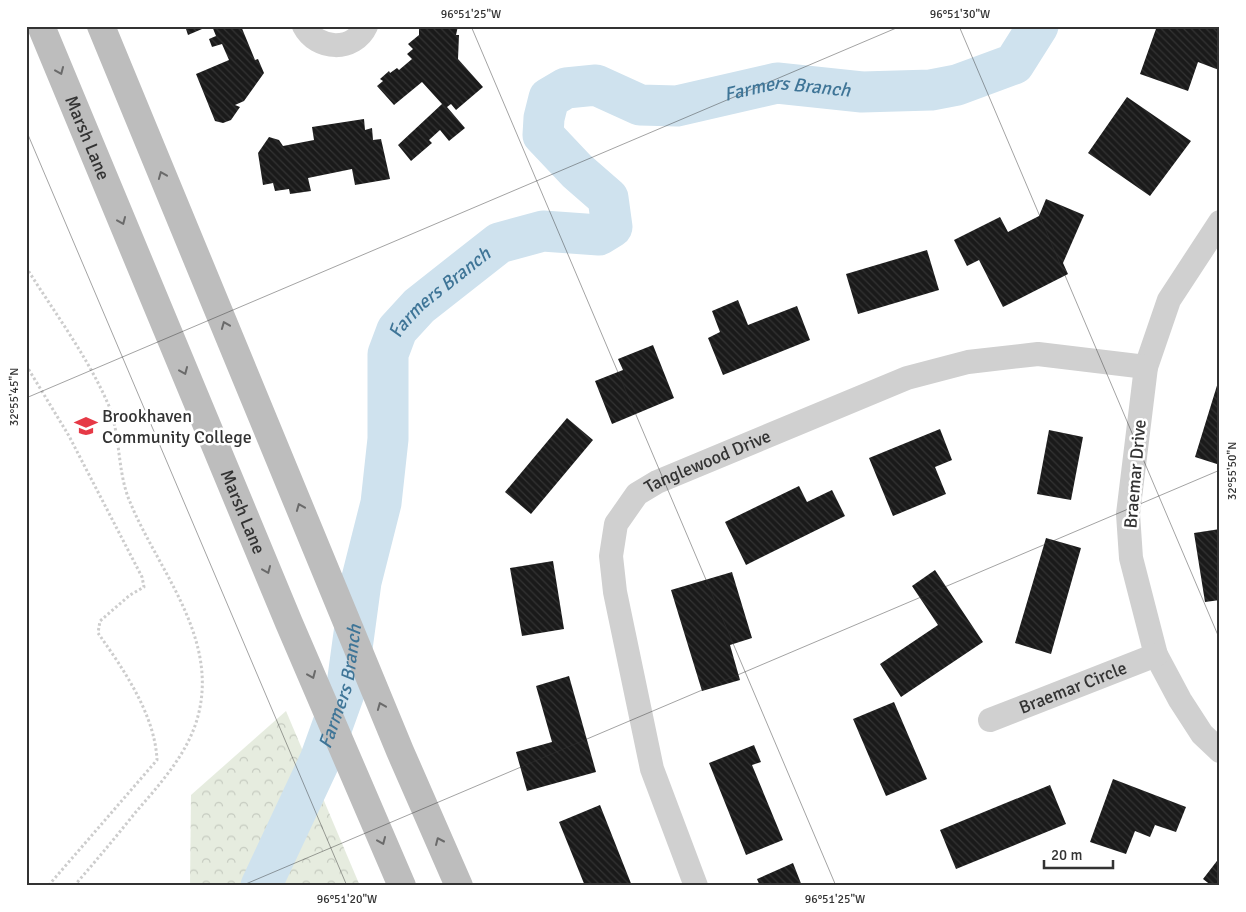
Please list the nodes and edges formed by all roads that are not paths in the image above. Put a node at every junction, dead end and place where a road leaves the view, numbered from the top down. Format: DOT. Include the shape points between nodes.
graph roads {
  1 [pos="41,26"];
  2 [pos="101,26"];
  3 [pos="304,26"];
  4 [pos="366,26"];
  5 [pos="1220,222"];
  6 [pos="1146,367"];
  7 [pos="1156,655"];
  8 [pos="990,720"];
  9 [pos="1220,751"];
  10 [pos="402,886"];
  11 [pos="459,886"];
  12 [pos="696,886"];
  1 -- 10 [label="main road, Marsh Lane, one-way"];
  11 -- 2 [label="main road, one-way" via="400,751"];
  3 -- 4 [label="street" via="315,40 336,46 358,38"];
  5 -- 6 [label="street, Braemar Drive" via="1169,300"];
  6 -- 7 [label="street, Braemar Drive" via="1128,514 1130,558"];
  6 -- 12 [label="street, Tanglewood Drive" via="1038,354 968,362 899,382 657,482 637,494 616,524 611,556 615,592 652,769"];
  7 -- 8 [label="street, Braemar Circle"];
  7 -- 9 [label="street, Braemar Drive" via="1202,734"];
}
